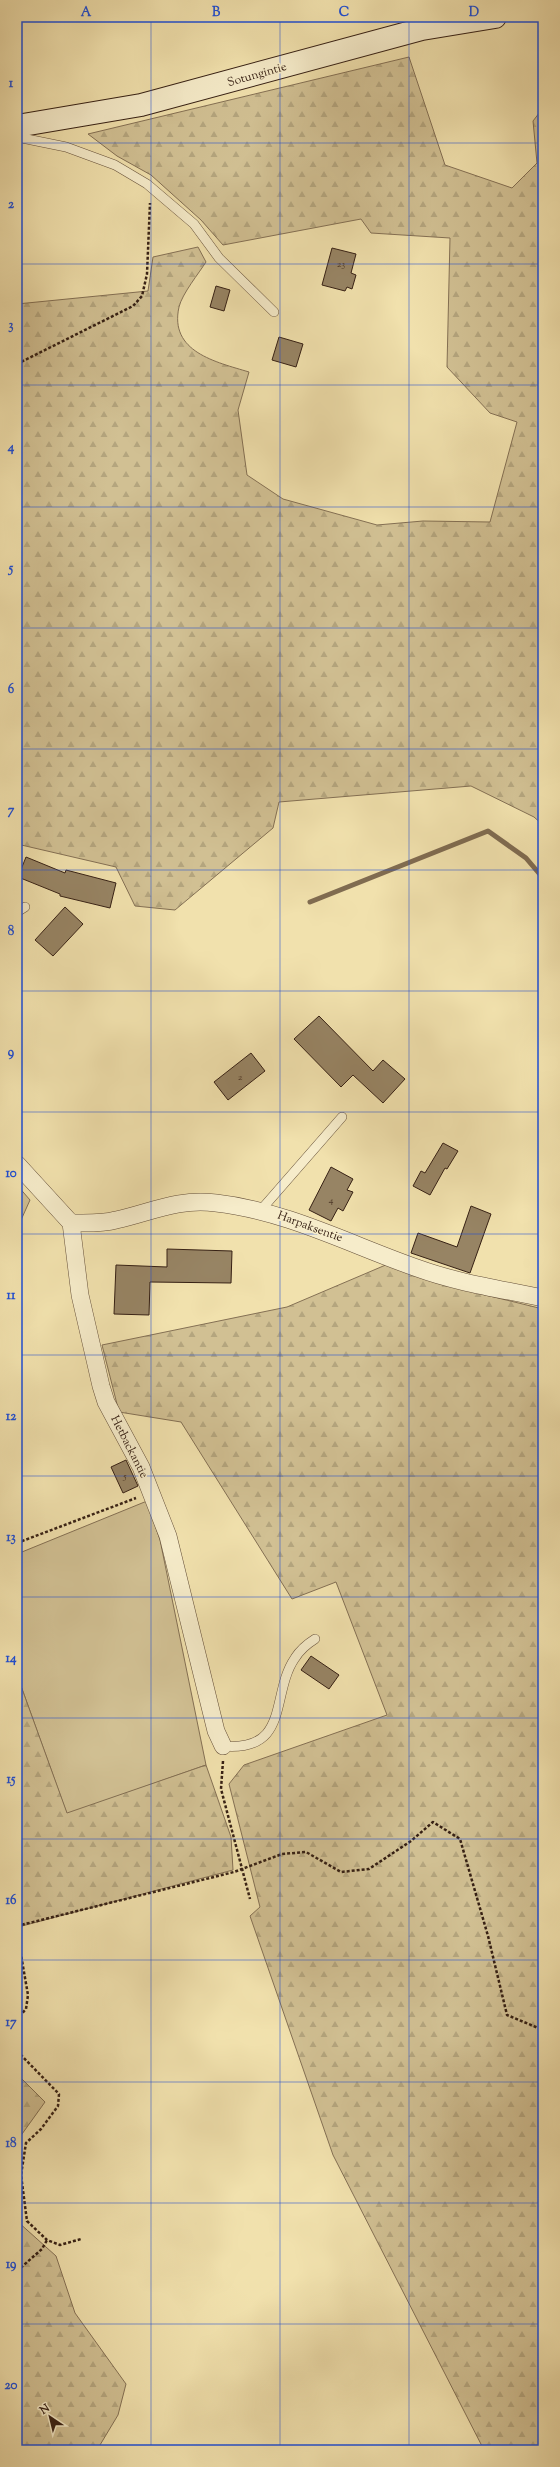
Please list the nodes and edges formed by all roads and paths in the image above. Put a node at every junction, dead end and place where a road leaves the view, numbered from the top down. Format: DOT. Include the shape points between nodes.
graph roads {
  1 [pos="496,17"];
  2 [pos="17,126"];
  3 [pos="17,137"];
  4 [pos="150,186"];
  5 [pos="274,312"];
  6 [pos="17,364"];
  7 [pos="25,907"];
  8 [pos="17,912"];
  9 [pos="342,1117"];
  10 [pos="17,1165"];
  11 [pos="260,1211"];
  12 [pos="71,1223"];
  13 [pos="543,1298"];
  14 [pos="151,1491"];
  15 [pos="17,1543"];
  16 [pos="315,1639"];
  17 [pos="223,1746"];
  18 [pos="242,1868"];
  19 [pos="250,1899"];
  20 [pos="17,1926"];
  21 [pos="17,1932"];
  22 [pos="17,2019"];
  23 [pos="543,2030"];
  24 [pos="17,2051"];
  25 [pos="81,2239"];
  26 [pos="47,2240"];
  27 [pos="17,2271"];
  1 -- 2 [label="street, Sotungintie" via="422,30 140,105"];
  3 -- 4 [label="lane" via="66,147 115,165"];
  4 -- 5 [label="lane" via="194,224 219,258"];
  4 -- 6 [label="path" via="147,274 142,296 133,306"];
  7 -- 8 [label="lane"];
  9 -- 11 [label="lane"];
  10 -- 12 [label="street"];
  11 -- 12 [label="street, Harpaksentie" via="196,1202 162,1206 115,1220"];
  11 -- 13 [label="street, Harpaksentie" via="340,1238 417,1269 460,1281"];
  12 -- 14 [label="street, Hetbackantie" via="80,1295 101,1386 106,1402 141,1466"];
  14 -- 15 [label="path" via="122,1505"];
  14 -- 17 [label="street, Hetbackantie" via="168,1536 216,1731"];
  16 -- 17 [label="lane" via="303,1647 294,1658 277,1713 270,1728 258,1742 243,1748"];
  17 -- 18 [label="path" via="221,1789"];
  18 -- 19 [label="path"];
  18 -- 20 [label="path"];
  18 -- 23 [label="path" via="282,1854 306,1852 341,1872 369,1869 411,1841 433,1822 460,1839 488,1936 507,2015"];
  21 -- 22 [label="path" via="28,1995 26,2009"];
  24 -- 26 [label="path" via="59,2094 58,2106 41,2129 26,2143 20,2175 27,2221"];
  25 -- 26 [label="path" via="60,2245"];
  26 -- 27 [label="path" via="42,2249"];
}
